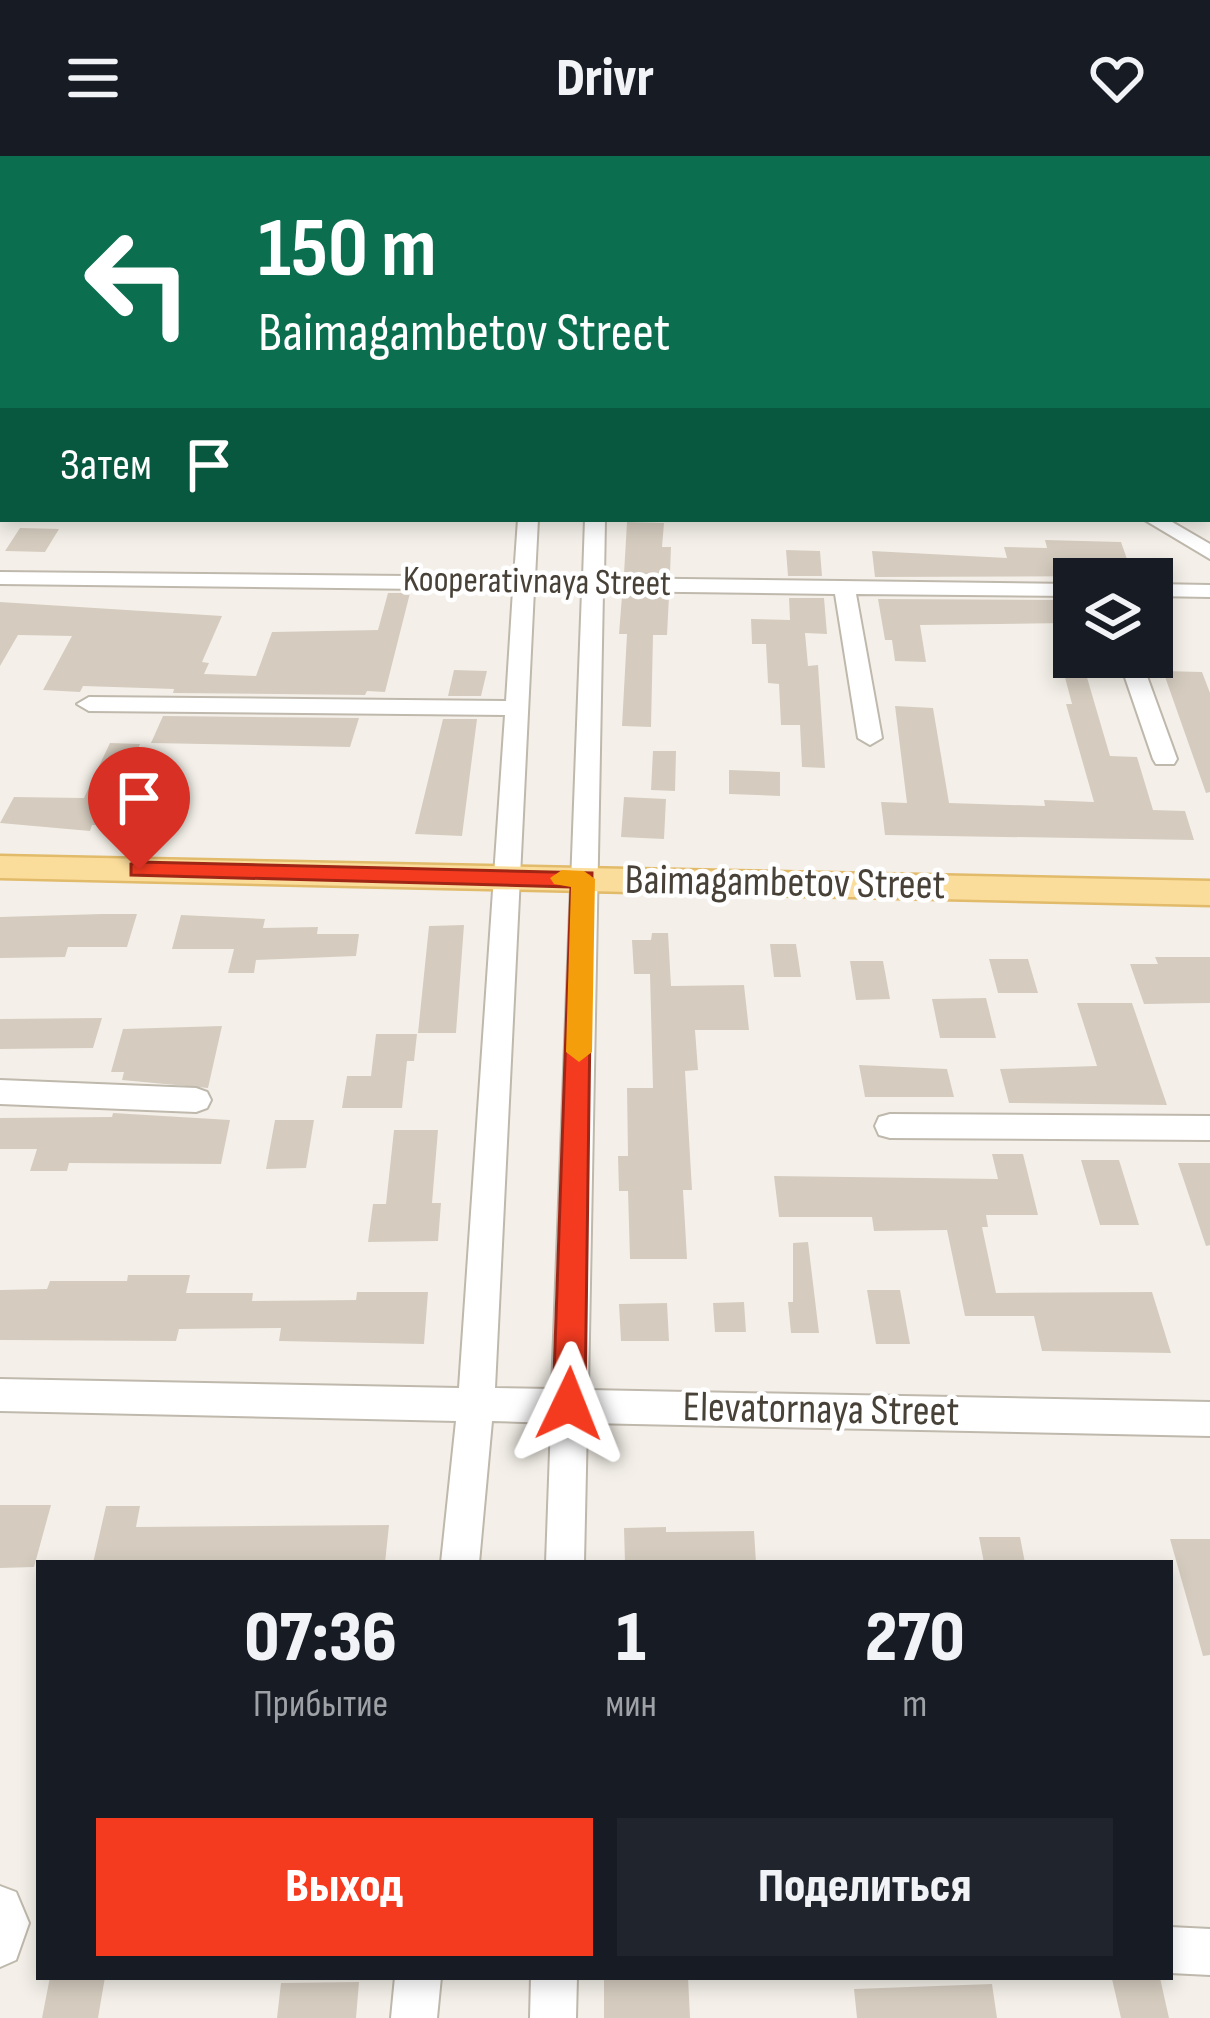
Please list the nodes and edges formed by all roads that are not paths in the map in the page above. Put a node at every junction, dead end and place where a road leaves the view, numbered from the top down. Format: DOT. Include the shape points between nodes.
graph roads {
  1 [pos="528,522"];
  2 [pos="595,522"];
  3 [pos="1158,522"];
  4 [pos="1210,554"];
  5 [pos="0,578"];
  6 [pos="523,581"];
  7 [pos="594,582"];
  8 [pos="844,587"];
  9 [pos="1053,590"];
  10 [pos="1173,590"];
  11 [pos="1210,591"];
  12 [pos="1137,678"];
  13 [pos="89,704"];
  14 [pos="517,708"];
  15 [pos="870,738"];
  16 [pos="1166,759"];
  17 [pos="0,867"];
  18 [pos="509,878"];
  19 [pos="584,879"];
  20 [pos="1210,893"];
  21 [pos="0,1092"];
  22 [pos="196,1100"];
  23 [pos="890,1126"];
  24 [pos="1210,1128"];
  25 [pos="0,1395"];
  26 [pos="476,1402"];
  27 [pos="569,1404"];
  28 [pos="1210,1418"];
  29 [pos="460,1560"];
  30 [pos="565,1560"];
  31 [pos="0,1908"];
  32 [pos="0,1943"];
  33 [pos="1173,1950"];
  34 [pos="1210,1952"];
  35 [pos="418,1980"];
  36 [pos="554,1980"];
  37 [pos="414,2018"];
  38 [pos="553,2018"];
  1 -- 6 [label="street"];
  2 -- 7 [label="street"];
  3 -- 4 [label="street"];
  5 -- 6 [label="street, Kooperativnaya Street"];
  6 -- 7 [label="street, Kooperativnaya Street"];
  6 -- 14 [label="street"];
  7 -- 8 [label="street, Kooperativnaya Street"];
  7 -- 19 [label="street"];
  8 -- 9 [label="street, Kooperativnaya Street"];
  8 -- 15 [label="street"];
  10 -- 11 [label="street"];
  12 -- 16 [label="street"];
  13 -- 14 [label="street"];
  14 -- 18 [label="street"];
  17 -- 18 [label="main road, Baimagambetov Street"];
  18 -- 19 [label="main road, Baimagambetov Street"];
  18 -- 26 [label="street"];
  19 -- 20 [label="main road, Baimagambetov Street"];
  19 -- 27 [label="street"];
  21 -- 22 [label="street"];
  23 -- 24 [label="street"];
  25 -- 26 [label="street, Elevatornaya Street"];
  26 -- 27 [label="street, Elevatornaya Street"];
  26 -- 29 [label="street"];
  27 -- 28 [label="street, Elevatornaya Street"];
  27 -- 30 [label="street"];
  31 -- 32 [label="street"];
  33 -- 34 [label="street"];
  35 -- 37 [label="street"];
  36 -- 38 [label="street"];
}
